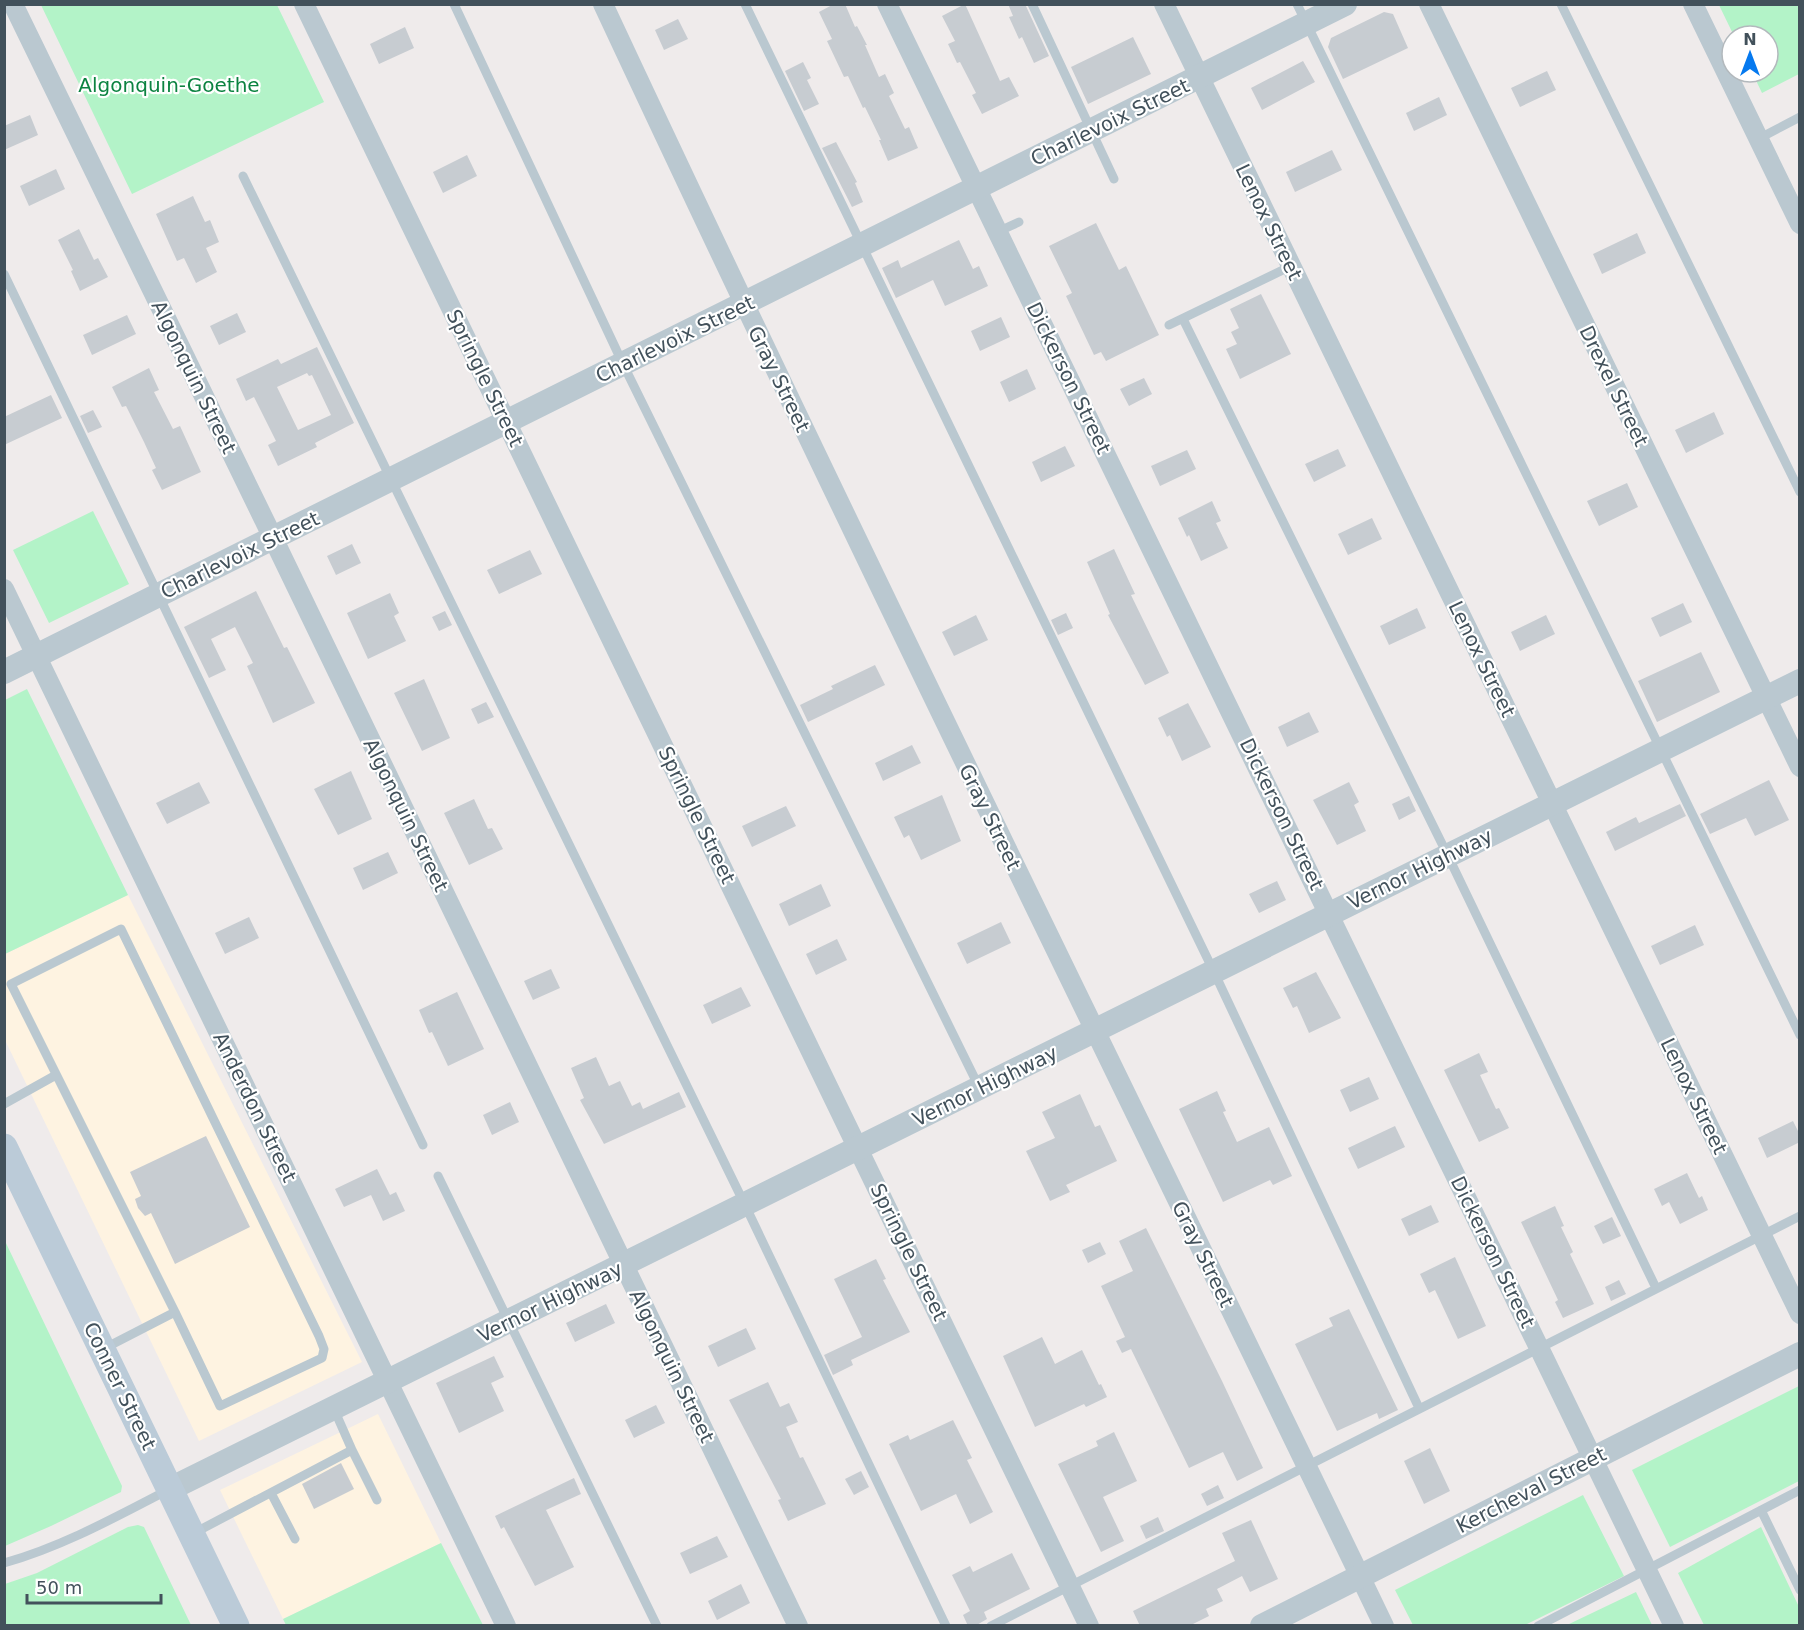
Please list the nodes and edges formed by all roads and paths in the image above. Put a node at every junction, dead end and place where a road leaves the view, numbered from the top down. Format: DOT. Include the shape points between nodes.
graph roads {
  1 [pos="13,4"];
  2 [pos="304,4"];
  3 [pos="454,4"];
  4 [pos="603,4"];
  5 [pos="745,4"];
  6 [pos="887,4"];
  7 [pos="1032,4"];
  8 [pos="1164,4"];
  9 [pos="1345,4"];
  10 [pos="1429,4"];
  11 [pos="1561,4"];
  12 [pos="1693,4"];
  13 [pos="1301,14"];
  14 [pos="1199,77"];
  15 [pos="1800,117"];
  16 [pos="1092,131"];
  17 [pos="1758,139"];
  18 [pos="243,176"];
  19 [pos="1114,179"];
  20 [pos="976,189"];
  21 [pos="1019,222"];
  22 [pos="1800,224"];
  23 [pos="997,232"];
  24 [pos="862,246"];
  25 [pos="1291,266"];
  26 [pos="4,274"];
  27 [pos="743,306"];
  28 [pos="1183,319"];
  29 [pos="1169,325"];
  30 [pos="623,364"];
  31 [pos="506,422"];
  32 [pos="391,480"];
  33 [pos="1800,492"];
  34 [pos="273,538"];
  35 [pos="4,589"];
  36 [pos="158,596"];
  37 [pos="36,656"];
  38 [pos="4,672"];
  39 [pos="1800,681"];
  40 [pos="1766,698"];
  41 [pos="1661,750"];
  42 [pos="1800,767"];
  43 [pos="1552,803"];
  44 [pos="1448,856"];
  45 [pos="1330,913"];
  46 [pos="1214,972"];
  47 [pos="1094,1032"];
  48 [pos="1800,1035"];
  49 [pos="56,1075"];
  50 [pos="980,1088"];
  51 [pos="4,1104"];
  52 [pos="423,1145"];
  53 [pos="4,1147"];
  54 [pos="859,1148"];
  55 [pos="438,1176"];
  56 [pos="745,1205"];
  57 [pos="1800,1216"];
  58 [pos="1761,1235"];
  59 [pos="623,1265"];
  60 [pos="1656,1288"];
  61 [pos="174,1312"];
  62 [pos="1800,1314"];
  63 [pos="508,1322"];
  64 [pos="1539,1349"];
  65 [pos="103,1350"];
  66 [pos="1800,1354"];
  67 [pos="388,1382"];
  68 [pos="334,1408"];
  69 [pos="1419,1408"];
  70 [pos="352,1450"];
  71 [pos="1593,1459"];
  72 [pos="1307,1466"];
  73 [pos="170,1489"];
  74 [pos="1800,1490"];
  75 [pos="271,1493"];
  76 [pos="377,1500"];
  77 [pos="1761,1510"];
  78 [pos="192,1534"];
  79 [pos="294,1539"];
  80 [pos="4,1563"];
  81 [pos="1646,1569"];
  82 [pos="1360,1576"];
  83 [pos="1070,1586"];
  84 [pos="1800,1590"];
  85 [pos="236,1626"];
  86 [pos="506,1626"];
  87 [pos="657,1626"];
  88 [pos="798,1626"];
  89 [pos="946,1626"];
  90 [pos="991,1626"];
  91 [pos="1089,1626"];
  92 [pos="1262,1626"];
  93 [pos="1384,1626"];
  94 [pos="1538,1626"];
  95 [pos="1674,1626"];
  1 -- 34 [label="street, Algonquin Street"];
  2 -- 31 [label="street, Springle Street"];
  3 -- 30 [label="lane"];
  4 -- 27 [label="street, Gray Street"];
  5 -- 24 [label="lane"];
  6 -- 20 [label="street, Dickerson Street"];
  7 -- 16 [label="lane"];
  8 -- 14 [label="street, Lenox Street"];
  9 -- 13 [label="street, Charlevoix Street"];
  10 -- 40 [label="street, Drexel Street"];
  11 -- 33 [label="lane"];
  12 -- 17 [label="street"];
  13 -- 14 [label="street, Charlevoix Street"];
  13 -- 41 [label="lane"];
  14 -- 16 [label="street, Charlevoix Street"];
  14 -- 25 [label="street, Lenox Street"];
  15 -- 17 [label="lane"];
  16 -- 19 [label="lane"];
  16 -- 20 [label="street, Charlevoix Street"];
  17 -- 22 [label="street"];
  18 -- 32 [label="lane"];
  20 -- 23 [label="street, Dickerson Street"];
  20 -- 24 [label="street, Charlevoix Street"];
  21 -- 23 [label="lane"];
  23 -- 45 [label="street, Dickerson Street"];
  24 -- 27 [label="street, Charlevoix Street"];
  24 -- 46 [label="lane"];
  25 -- 28 [label="lane" via="1235,289"];
  25 -- 43 [label="street, Lenox Street"];
  26 -- 36 [label="lane"];
  27 -- 30 [label="street, Charlevoix Street"];
  27 -- 47 [label="street, Gray Street"];
  28 -- 29 [label="lane"];
  28 -- 44 [label="lane"];
  30 -- 31 [label="street, Charlevoix Street"];
  30 -- 50 [label="lane"];
  31 -- 32 [label="street, Charlevoix Street"];
  31 -- 54 [label="street, Springle Street"];
  32 -- 34 [label="street, Charlevoix Street"];
  32 -- 56 [label="lane"];
  34 -- 36 [label="street, Charlevoix Street"];
  34 -- 59 [label="street, Algonquin Street"];
  35 -- 37 [label="street, Anderdon Street"];
  36 -- 37 [label="street, Charlevoix Street"];
  36 -- 52 [label="lane"];
  37 -- 38 [label="street, Charlevoix Street"];
  37 -- 67 [label="street, Anderdon Street"];
  39 -- 40 [label="street, Vernor Highway"];
  40 -- 41 [label="street, Vernor Highway"];
  40 -- 42 [label="street, Drexel Street"];
  41 -- 43 [label="street, Vernor Highway"];
  41 -- 48 [label="lane"];
  43 -- 44 [label="street, Vernor Highway"];
  43 -- 58 [label="street, Lenox Street"];
  44 -- 45 [label="street, Vernor Highway"];
  44 -- 60 [label="lane"];
  45 -- 46 [label="street, Vernor Highway"];
  45 -- 64 [label="street, Dickerson Street"];
  46 -- 47 [label="street, Vernor Highway"];
  46 -- 69 [label="lane"];
  47 -- 50 [label="street, Vernor Highway"];
  47 -- 72 [label="street, Gray Street"];
  49 -- 51 [label="lane"];
  49 -- 61 [label="lane"];
  49 -- 61 [label="lane" via="11,984 122,929 319,1336 324,1349 322,1358 220,1406"];
  50 -- 54 [label="street, Vernor Highway"];
  53 -- 65 [label="main road, Conner Street"];
  54 -- 56 [label="street, Vernor Highway"];
  54 -- 83 [label="street, Springle Street"];
  55 -- 63 [label="lane"];
  56 -- 59 [label="street, Vernor Highway"];
  56 -- 89 [label="lane"];
  57 -- 58 [label="lane"];
  58 -- 60 [label="lane"];
  58 -- 62 [label="street, Lenox Street"];
  59 -- 63 [label="street, Vernor Highway"];
  59 -- 88 [label="street, Algonquin Street"];
  60 -- 64 [label="lane"];
  61 -- 65 [label="lane"];
  63 -- 67 [label="street, Vernor Highway"];
  63 -- 87 [label="lane"];
  64 -- 69 [label="lane"];
  64 -- 71 [label="street, Dickerson Street"];
  65 -- 73 [label="main road, Conner Street"];
  66 -- 71 [label="street, Kercheval Street"];
  67 -- 68 [label="street, Vernor Highway"];
  67 -- 86 [label="street, Anderdon Street"];
  68 -- 70 [label="lane"];
  68 -- 73 [label="street, Vernor Highway"];
  69 -- 72 [label="lane"];
  70 -- 75 [label="lane"];
  70 -- 76 [label="lane"];
  71 -- 81 [label="street, Dickerson Street"];
  71 -- 82 [label="street, Kercheval Street"];
  72 -- 82 [label="street, Gray Street"];
  72 -- 83 [label="lane"];
  73 -- 78 [label="main road, Conner Street"];
  73 -- 80 [label="lane" via="33,1555"];
  74 -- 77 [label="lane"];
  75 -- 78 [label="lane"];
  75 -- 79 [label="lane"];
  77 -- 81 [label="lane"];
  77 -- 84 [label="lane"];
  78 -- 85 [label="main road, Conner Street"];
  81 -- 94 [label="lane"];
  81 -- 95 [label="street, Dickerson Street"];
  82 -- 92 [label="street, Kercheval Street"];
  82 -- 93 [label="street, Gray Street"];
  83 -- 90 [label="lane"];
  83 -- 91 [label="street, Springle Street"];
}
